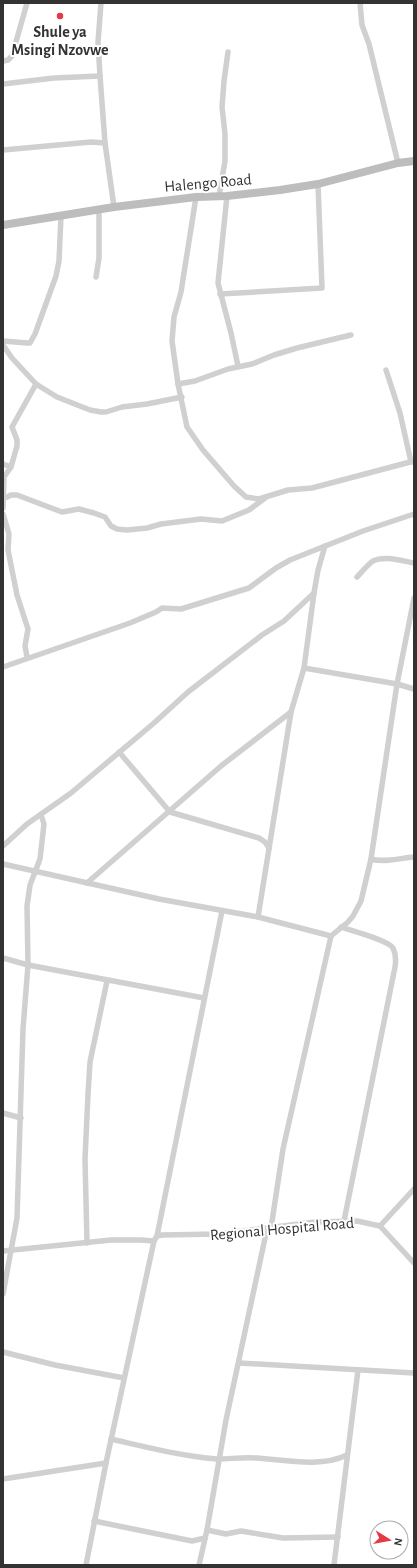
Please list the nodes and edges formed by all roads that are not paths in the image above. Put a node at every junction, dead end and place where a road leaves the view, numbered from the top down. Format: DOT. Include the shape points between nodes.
graph roads {
  1 [pos="27,3"];
  2 [pos="101,3"];
  3 [pos="360,3"];
  4 [pos="228,52"];
  5 [pos="3,61"];
  6 [pos="100,76"];
  7 [pos="3,84"];
  8 [pos="105,143"];
  9 [pos="3,150"];
  10 [pos="414,161"];
  11 [pos="398,163"];
  12 [pos="318,184"];
  13 [pos="196,196"];
  14 [pos="223,196"];
  15 [pos="114,207"];
  16 [pos="99,210"];
  17 [pos="61,216"];
  18 [pos="3,225"];
  19 [pos="96,277"];
  20 [pos="220,294"];
  21 [pos="351,335"];
  22 [pos="3,341"];
  23 [pos="3,345"];
  24 [pos="238,366"];
  25 [pos="386,370"];
  26 [pos="36,384"];
  27 [pos="178,384"];
  28 [pos="182,397"];
  29 [pos="413,462"];
  30 [pos="3,464"];
  31 [pos="11,467"];
  32 [pos="266,498"];
  33 [pos="4,499"];
  34 [pos="3,508"];
  35 [pos="3,514"];
  36 [pos="414,514"];
  37 [pos="325,546"];
  38 [pos="414,563"];
  39 [pos="357,577"];
  40 [pos="314,593"];
  41 [pos="414,598"];
  42 [pos="27,657"];
  43 [pos="3,667"];
  44 [pos="304,668"];
  45 [pos="397,684"];
  46 [pos="414,689"];
  47 [pos="291,712"];
  48 [pos="119,752"];
  49 [pos="170,812"];
  50 [pos="41,815"];
  51 [pos="3,846"];
  52 [pos="269,848"];
  53 [pos="414,857"];
  54 [pos="371,859"];
  55 [pos="3,864"];
  56 [pos="34,872"];
  57 [pos="87,883"];
  58 [pos="222,911"];
  59 [pos="258,917"];
  60 [pos="341,927"];
  61 [pos="331,936"];
  62 [pos="3,958"];
  63 [pos="28,966"];
  64 [pos="107,980"];
  65 [pos="204,998"];
  66 [pos="3,1113"];
  67 [pos="21,1118"];
  68 [pos="414,1189"];
  69 [pos="344,1220"];
  70 [pos="380,1226"];
  71 [pos="269,1229"];
  72 [pos="155,1239"];
  73 [pos="87,1243"];
  74 [pos="12,1250"];
  75 [pos="3,1251"];
  76 [pos="414,1263"];
  77 [pos="3,1294"];
  78 [pos="3,1352"];
  79 [pos="239,1362"];
  80 [pos="358,1370"];
  81 [pos="414,1373"];
  82 [pos="124,1378"];
  83 [pos="111,1439"];
  84 [pos="347,1455"];
  85 [pos="219,1459"];
  86 [pos="106,1464"];
  87 [pos="3,1479"];
  88 [pos="94,1521"];
  89 [pos="208,1530"];
  90 [pos="338,1537"];
  91 [pos="205,1538"];
  92 [pos="86,1565"];
  93 [pos="199,1565"];
  94 [pos="334,1565"];
  1 -- 5 [label="street" via="12,56"];
  2 -- 6 [label="street" via="98,42"];
  3 -- 11 [label="street" via="362,25"];
  4 -- 14 [label="street" via="222,107 225,134"];
  6 -- 7 [label="street"];
  6 -- 8 [label="street"];
  8 -- 9 [label="street" via="90,142"];
  8 -- 15 [label="street"];
  10 -- 11 [label="street, Halengo Road"];
  11 -- 12 [label="street, Halengo Road"];
  12 -- 14 [label="street, Halengo Road"];
  12 -- 20 [label="street" via="322,288"];
  13 -- 14 [label="street, Halengo Road"];
  13 -- 15 [label="street, Halengo Road"];
  13 -- 27 [label="street" via="181,292 172,328"];
  14 -- 20 [label="street" via="218,277"];
  15 -- 16 [label="street, Halengo Road"];
  16 -- 17 [label="street, Halengo Road"];
  16 -- 19 [label="street" via="99,258"];
  17 -- 18 [label="street, Halengo Road"];
  17 -- 22 [label="street" via="56,276 36,334 30,343"];
  20 -- 24 [label="street"];
  21 -- 24 [label="street"];
  23 -- 26 [label="street"];
  24 -- 27 [label="street" via="195,381"];
  25 -- 29 [label="street"];
  26 -- 28 [label="street" via="57,397 101,412"];
  26 -- 31 [label="street" via="12,427 17,446"];
  27 -- 28 [label="street"];
  28 -- 32 [label="street" via="187,427 203,450 246,497"];
  29 -- 32 [label="street" via="312,488 288,490"];
  30 -- 31 [label="street"];
  31 -- 33 [label="street" via="4,477"];
  32 -- 33 [label="street" via="249,510 222,522 201,519 127,530 116,529 105,517 79,509 62,512 17,495"];
  33 -- 34 [label="street"];
  35 -- 42 [label="street" via="9,534 8,550 17,595 28,629 25,646"];
  36 -- 37 [label="street"];
  37 -- 40 [label="street"];
  37 -- 42 [label="street" via="280,565 245,590 181,609 162,608 130,623"];
  38 -- 39 [label="street" via="380,559 373,561"];
  40 -- 44 [label="street"];
  40 -- 48 [label="street" via="284,621 188,692"];
  41 -- 45 [label="street"];
  42 -- 43 [label="street"];
  44 -- 45 [label="street"];
  44 -- 47 [label="street"];
  45 -- 46 [label="street"];
  45 -- 54 [label="street"];
  47 -- 49 [label="street" via="221,766"];
  47 -- 52 [label="street"];
  48 -- 49 [label="street"];
  48 -- 50 [label="street"];
  49 -- 52 [label="street" via="259,838"];
  49 -- 57 [label="street"];
  50 -- 51 [label="street"];
  50 -- 56 [label="street" via="44,834 40,859"];
  52 -- 59 [label="street"];
  53 -- 54 [label="street" via="383,861"];
  54 -- 60 [label="street" via="361,901 353,916"];
  55 -- 56 [label="street"];
  56 -- 57 [label="street"];
  56 -- 63 [label="street" via="27,906"];
  57 -- 58 [label="street"];
  58 -- 59 [label="street"];
  58 -- 65 [label="street"];
  59 -- 61 [label="street"];
  60 -- 61 [label="street"];
  60 -- 69 [label="street" via="389,944 395,952 396,959"];
  61 -- 71 [label="street" via="283,1149"];
  62 -- 63 [label="street"];
  63 -- 64 [label="street"];
  63 -- 67 [label="street" via="23,1029"];
  64 -- 65 [label="street"];
  64 -- 73 [label="street" via="90,1062 85,1159"];
  65 -- 72 [label="street"];
  66 -- 67 [label="street"];
  67 -- 74 [label="street" via="17,1218"];
  68 -- 70 [label="street"];
  69 -- 70 [label="street, Regional Hospital Road"];
  69 -- 71 [label="street, Regional Hospital Road"];
  70 -- 76 [label="street"];
  71 -- 72 [label="street, Regional Hospital Road" via="218,1234 162,1235"];
  71 -- 79 [label="street"];
  72 -- 73 [label="street, Regional Hospital Road"];
  72 -- 82 [label="street"];
  73 -- 74 [label="street, Regional Hospital Road"];
  74 -- 75 [label="street, Regional Hospital Road"];
  74 -- 77 [label="street"];
  78 -- 82 [label="street"];
  79 -- 80 [label="street"];
  79 -- 85 [label="street"];
  80 -- 81 [label="street"];
  80 -- 84 [label="street"];
  82 -- 83 [label="street"];
  83 -- 85 [label="street" via="185,1455"];
  83 -- 86 [label="street"];
  84 -- 85 [label="street" via="338,1459 313,1462 243,1456"];
  84 -- 90 [label="street"];
  85 -- 89 [label="street"];
  86 -- 87 [label="street"];
  86 -- 88 [label="street"];
  88 -- 91 [label="street" via="192,1541"];
  88 -- 92 [label="street"];
  89 -- 90 [label="street" via="226,1534 241,1531 293,1539"];
  89 -- 91 [label="street"];
  90 -- 94 [label="street"];
  91 -- 93 [label="street"];
}
